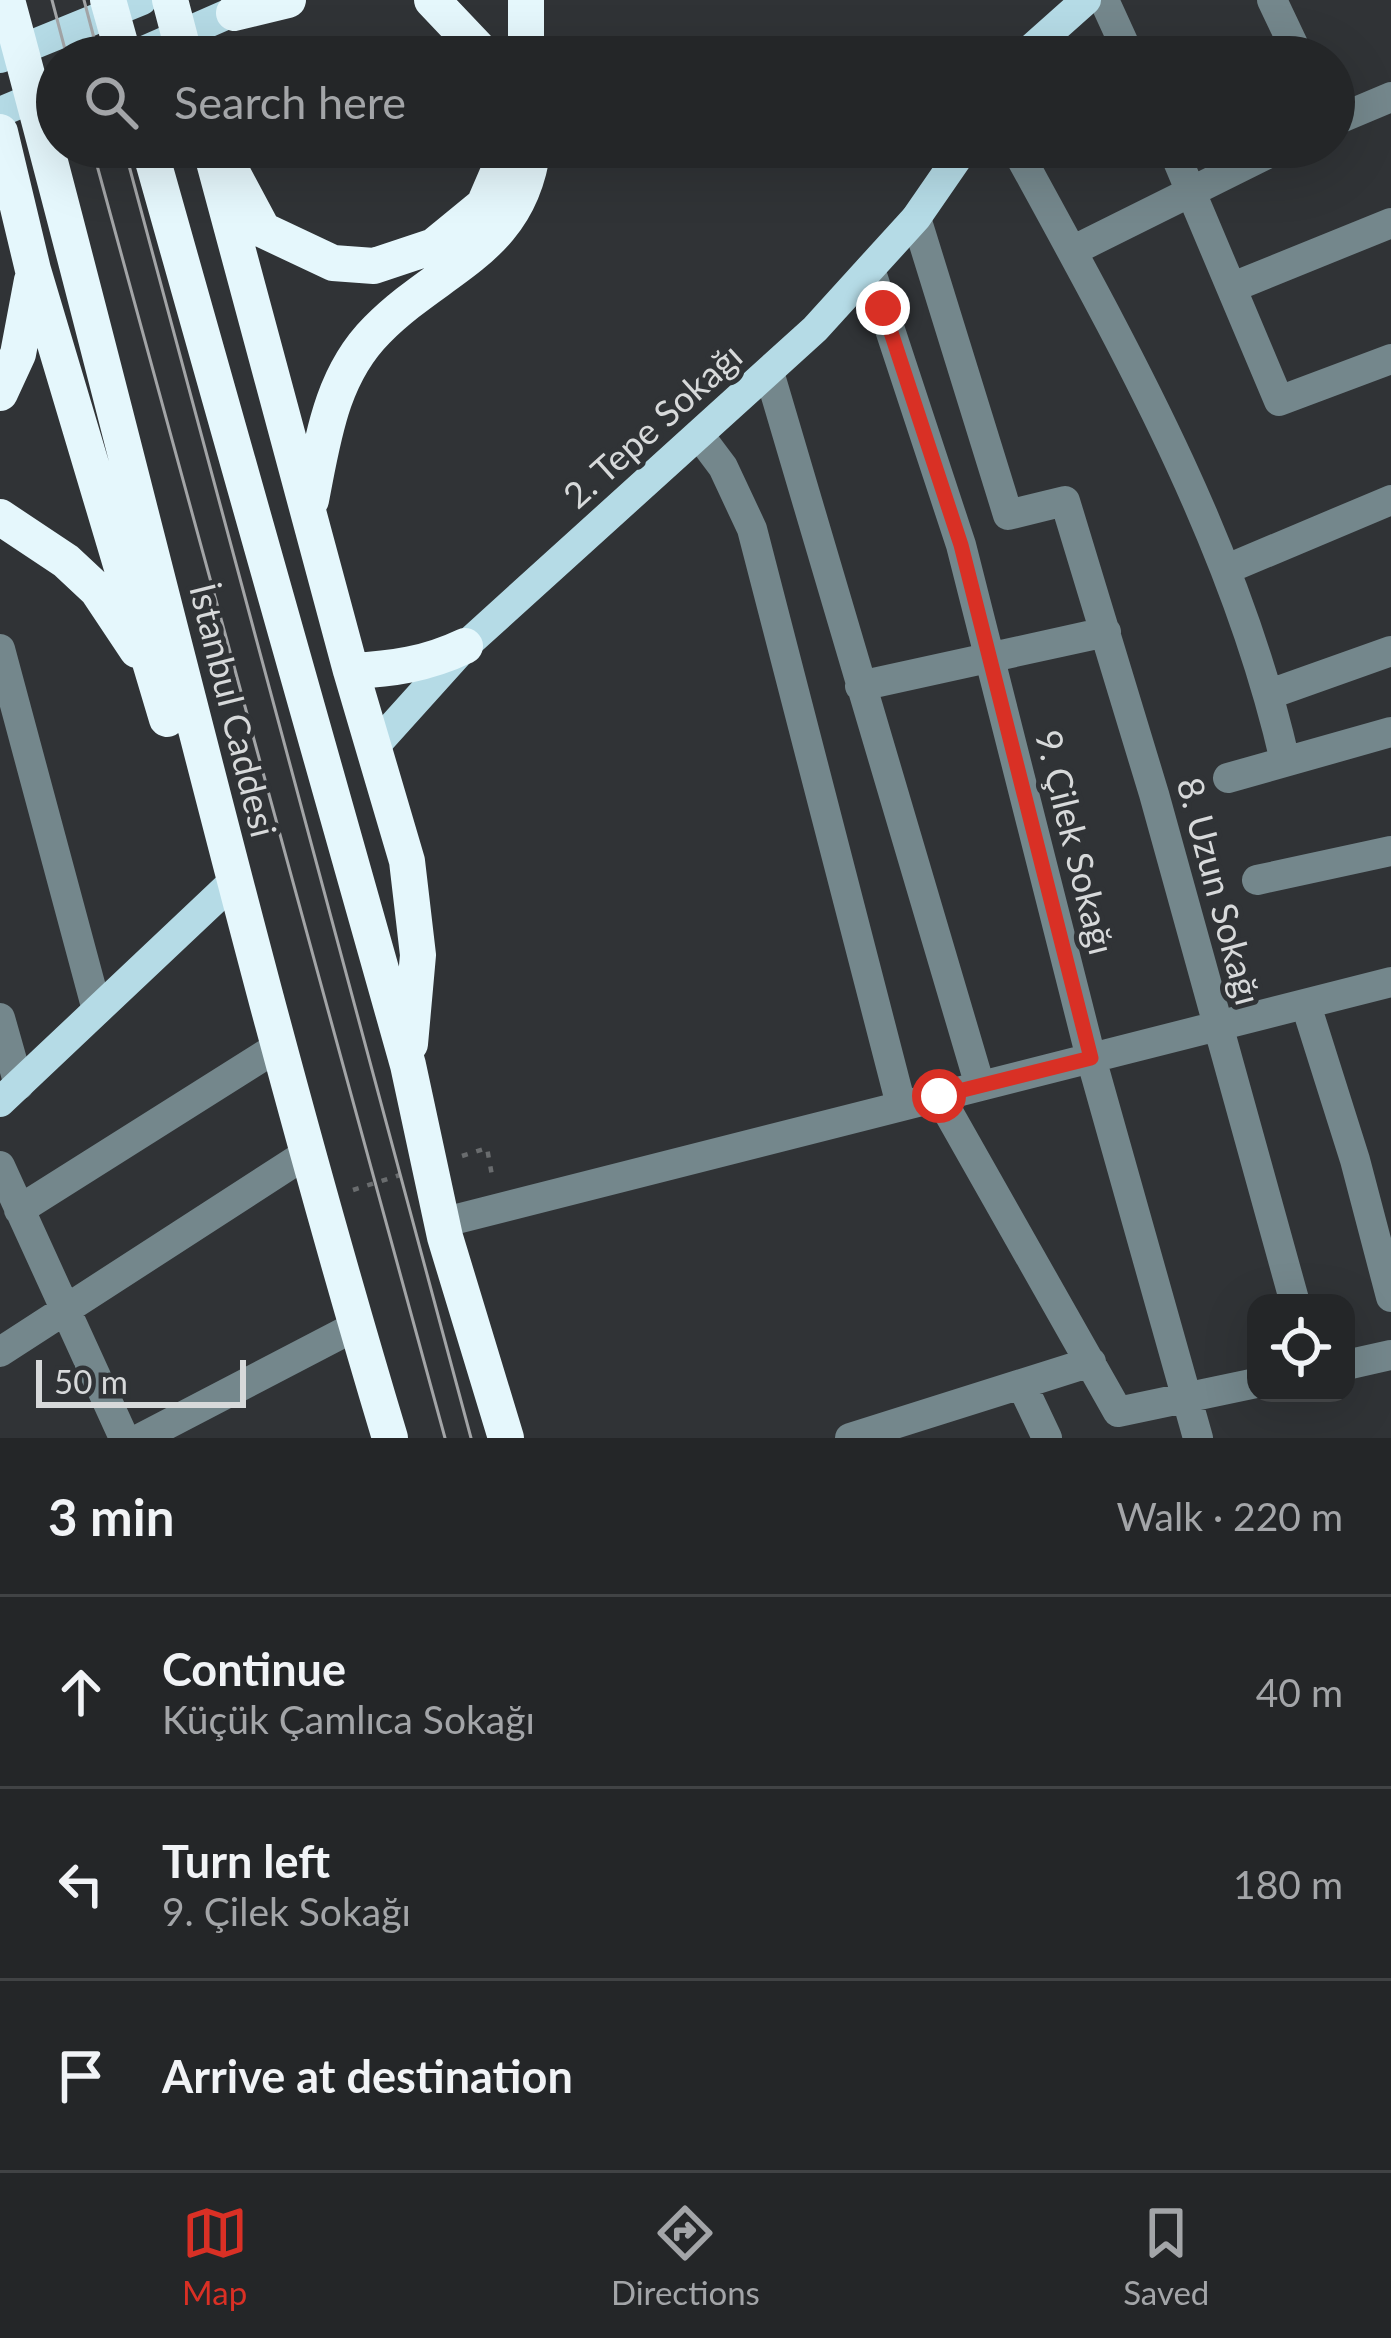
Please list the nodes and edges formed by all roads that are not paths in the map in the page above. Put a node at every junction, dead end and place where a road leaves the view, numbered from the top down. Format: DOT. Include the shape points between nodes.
graph roads {
  1 [pos="7,0"];
  2 [pos="108,0"];
  3 [pos="142,0"];
  4 [pos="170,0"];
  5 [pos="288,0"];
  6 [pos="432,0"];
  7 [pos="526,0"];
  8 [pos="1086,0"];
  9 [pos="1104,0"];
  10 [pos="1272,0"];
  11 [pos="246,7"];
  12 [pos="53,36"];
  13 [pos="120,36"];
  14 [pos="177,36"];
  15 [pos="179,36"];
  16 [pos="466,36"];
  17 [pos="526,36"];
  18 [pos="1046,36"];
  19 [pos="1120,36"];
  20 [pos="1289,36"];
  21 [pos="36,43"];
  22 [pos="0,58"];
  23 [pos="36,97"];
  24 [pos="1391,97"];
  25 [pos="36,107"];
  26 [pos="0,112"];
  27 [pos="1355,113"];
  28 [pos="0,132"];
  29 [pos="52,168"];
  30 [pos="154,168"];
  31 [pos="220,168"];
  32 [pos="226,168"];
  33 [pos="500,168"];
  34 [pos="530,168"];
  35 [pos="951,168"];
  36 [pos="1027,168"];
  37 [pos="1181,168"];
  38 [pos="1237,168"];
  39 [pos="1191,190"];
  40 [pos="916,218"];
  41 [pos="1391,223"];
  42 [pos="1072,251"];
  43 [pos="870,269"];
  44 [pos="33,270"];
  45 [pos="1233,287"];
  46 [pos="1391,359"];
  47 [pos="769,372"];
  48 [pos="0,394"];
  49 [pos="699,435"];
  50 [pos="1391,500"];
  51 [pos="309,509"];
  52 [pos="0,517"];
  53 [pos="1227,569"];
  54 [pos="1106,632"];
  55 [pos="465,646"];
  56 [pos="0,649"];
  57 [pos="1391,651"];
  58 [pos="990,658"];
  59 [pos="351,671"];
  60 [pos="158,681"];
  61 [pos="860,686"];
  62 [pos="1270,694"];
  63 [pos="1391,732"];
  64 [pos="374,747"];
  65 [pos="1286,761"];
  66 [pos="1228,778"];
  67 [pos="221,835"];
  68 [pos="1391,851"];
  69 [pos="1257,880"];
  70 [pos="233,882"];
  71 [pos="1391,982"];
  72 [pos="1306,1004"];
  73 [pos="97,1010"];
  74 [pos="0,1018"];
  75 [pos="1216,1028"];
  76 [pos="279,1046"];
  77 [pos="1091,1058"];
  78 [pos="408,1065"];
  79 [pos="980,1086"];
  80 [pos="9,1093"];
  81 [pos="939,1096"];
  82 [pos="901,1105"];
  83 [pos="306,1154"];
  84 [pos="0,1166"];
  85 [pos="19,1210"];
  86 [pos="441,1222"];
  87 [pos="1292,1294"];
  88 [pos="1391,1297"];
  89 [pos="64,1311"];
  90 [pos="356,1326"];
  91 [pos="0,1352"];
  92 [pos="1391,1355"];
  93 [pos="1091,1362"];
  94 [pos="1355,1363"];
  95 [pos="1022,1385"];
  96 [pos="1247,1385"];
  97 [pos="1187,1397"];
  98 [pos="869,1435"];
  99 [pos="124,1438"];
  100 [pos="142,1438"];
  101 [pos="389,1438"];
  102 [pos="506,1438"];
  103 [pos="1047,1438"];
  104 [pos="1198,1438"];
  1 -- 25 [label="highway, İstanbul Caddesi"];
  2 -- 13 [label="highway"];
  3 -- 12 [label="main road"];
  4 -- 15 [label="highway"];
  5 -- 11 [label="highway"];
  6 -- 16 [label="highway"];
  7 -- 17 [label="highway"];
  8 -- 18 [label="main road"];
  9 -- 19 [label="street"];
  10 -- 20 [label="street"];
  11 -- 14 [label="main road"];
  21 -- 22 [label="main road"];
  23 -- 26 [label="main road"];
  24 -- 27 [label="street"];
  28 -- 44 [label="highway"];
  29 -- 67 [label="highway, İstanbul Caddesi"];
  30 -- 78 [label="highway, İstanbul Caddesi"];
  31 -- 51 [label="highway"];
  32 -- 33 [label="highway" via="263,230 333,263 374,266 434,247 484,205"];
  34 -- 51 [label="highway" via="505,226 375,331 336,387"];
  35 -- 40 [label="main road, 2. Tepe Sokağı"];
  36 -- 42 [label="street"];
  37 -- 39 [label="street"];
  38 -- 39 [label="street"];
  39 -- 42 [label="street"];
  39 -- 45 [label="street"];
  40 -- 43 [label="main road, 2. Tepe Sokağı"];
  40 -- 54 [label="street, 8. Uzun Sokağı" via="1008,515 1065,501"];
  41 -- 45 [label="street"];
  42 -- 53 [label="street"];
  43 -- 47 [label="main road, 2. Tepe Sokağı"];
  43 -- 58 [label="street, 9. Çilek Sokağı"];
  44 -- 48 [label="highway" via="18,354"];
  44 -- 60 [label="highway"];
  45 -- 46 [label="street" via="1279,401"];
  47 -- 49 [label="main road, 2. Tepe Sokağı"];
  47 -- 61 [label="street"];
  49 -- 55 [label="main road, 2. Tepe Sokağı"];
  49 -- 82 [label="street" via="752,529"];
  50 -- 53 [label="street"];
  51 -- 59 [label="highway"];
  52 -- 60 [label="highway" via="97,590"];
  53 -- 62 [label="street"];
  54 -- 58 [label="street"];
  54 -- 75 [label="street, 8. Uzun Sokağı"];
  55 -- 59 [label="highway" via="397,669"];
  55 -- 64 [label="main road, 2. Tepe Sokağı"];
  56 -- 73 [label="street"];
  57 -- 62 [label="street"];
  58 -- 61 [label="street"];
  58 -- 77 [label="street, 9. Çilek Sokağı"];
  59 -- 64 [label="highway"];
  60 -- 67 [label="highway" via="180,773"];
  61 -- 79 [label="street"];
  62 -- 65 [label="street"];
  63 -- 65 [label="street"];
  64 -- 78 [label="highway" via="406,861 418,955"];
  65 -- 66 [label="street"];
  67 -- 70 [label="highway, İstanbul Caddesi"];
  68 -- 69 [label="street"];
  70 -- 73 [label="main road"];
  70 -- 76 [label="highway, İstanbul Caddesi"];
  71 -- 72 [label="street"];
  72 -- 75 [label="street"];
  72 -- 88 [label="street"];
  73 -- 80 [label="main road"];
  74 -- 80 [label="street"];
  75 -- 77 [label="street"];
  75 -- 87 [label="street, 8. Uzun Sokağı"];
  76 -- 83 [label="highway, İstanbul Caddesi"];
  76 -- 85 [label="street"];
  77 -- 79 [label="street"];
  77 -- 97 [label="street, 9. Çilek Sokağı"];
  78 -- 86 [label="highway, İstanbul Caddesi"];
  79 -- 81 [label="street"];
  81 -- 82 [label="street"];
  81 -- 93 [label="street"];
  82 -- 86 [label="street"];
  83 -- 89 [label="street"];
  83 -- 90 [label="highway, İstanbul Caddesi"];
  84 -- 85 [label="street"];
  85 -- 89 [label="street"];
  86 -- 102 [label="highway, İstanbul Caddesi"];
  89 -- 91 [label="street"];
  89 -- 99 [label="street"];
  90 -- 100 [label="street"];
  90 -- 101 [label="highway, İstanbul Caddesi"];
  92 -- 94 [label="street"];
  93 -- 95 [label="street"];
  93 -- 97 [label="street" via="1118,1412"];
  95 -- 98 [label="street"];
  95 -- 103 [label="street"];
  96 -- 97 [label="street"];
  97 -- 104 [label="street, 9. Çilek Sokağı"];
}
